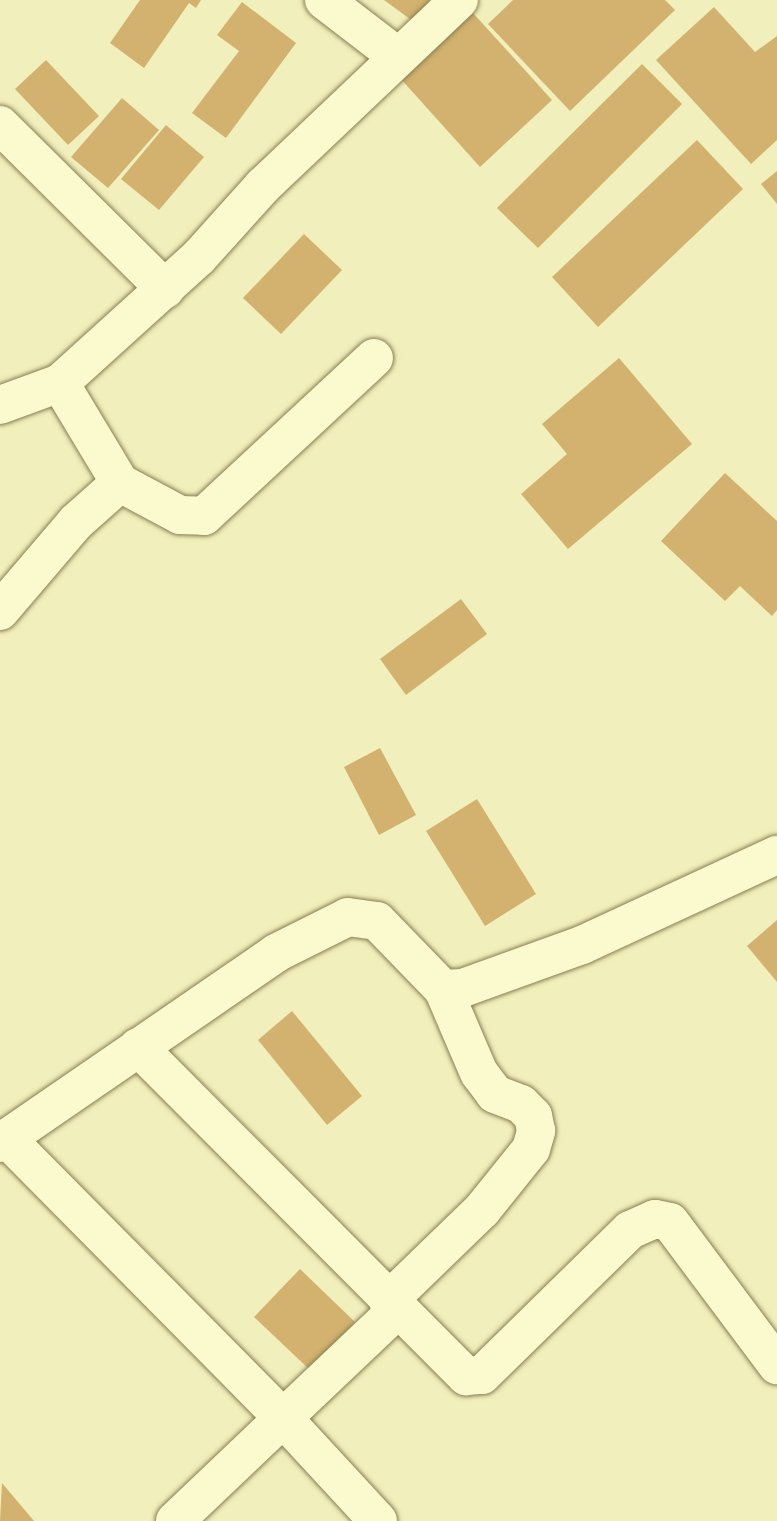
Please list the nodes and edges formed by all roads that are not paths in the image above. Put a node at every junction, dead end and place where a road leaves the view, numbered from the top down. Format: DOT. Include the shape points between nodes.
graph roads {
  1 [pos="324,0"];
  2 [pos="459,0"];
  3 [pos="397,56"];
  4 [pos="0,125"];
  5 [pos="164,289"];
  6 [pos="374,358"];
  7 [pos="60,383"];
  8 [pos="0,405"];
  9 [pos="120,483"];
  10 [pos="0,611"];
  11 [pos="777,855"];
  12 [pos="443,989"];
  13 [pos="138,1047"];
  14 [pos="3,1141"];
  15 [pos="392,1306"];
  16 [pos="777,1364"];
  17 [pos="283,1418"];
  18 [pos="175,1521"];
  19 [pos="378,1521"];
  1 -- 3 [label="street"];
  2 -- 3 [label="street"];
  3 -- 5 [label="street"];
  4 -- 5 [label="street"];
  5 -- 7 [label="street"];
  6 -- 9 [label="street" via="204,516 180,515"];
  7 -- 8 [label="street"];
  7 -- 9 [label="street"];
  9 -- 10 [label="street" via="76,522"];
  11 -- 12 [label="street" via="571,950 463,988"];
  12 -- 13 [label="street" via="377,920 357,915 276,953"];
  12 -- 15 [label="street" via="480,1073 495,1094 521,1104 533,1116 536,1131 531,1149 482,1210"];
  13 -- 14 [label="street"];
  13 -- 15 [label="street"];
  14 -- 17 [label="street"];
  15 -- 16 [label="street" via="455,1369 474,1379 630,1230 663,1219"];
  15 -- 17 [label="street"];
  17 -- 18 [label="street"];
  17 -- 19 [label="street"];
}
